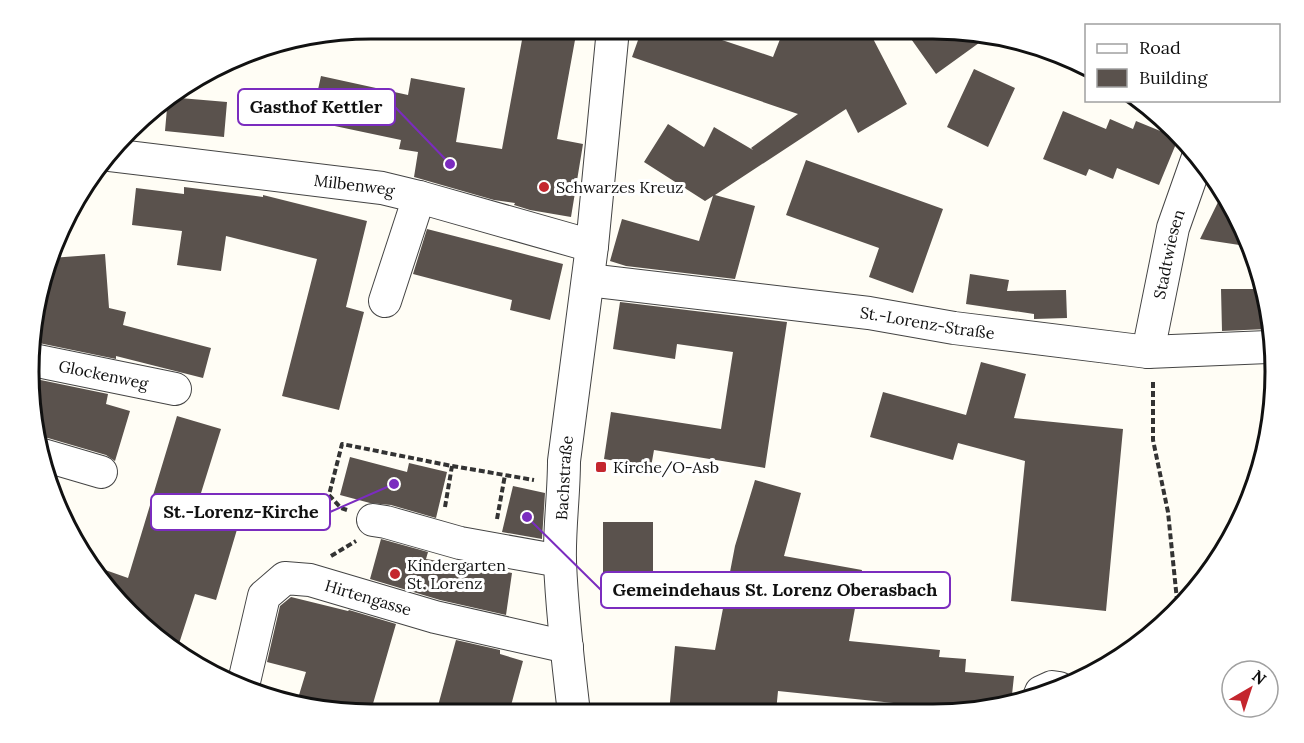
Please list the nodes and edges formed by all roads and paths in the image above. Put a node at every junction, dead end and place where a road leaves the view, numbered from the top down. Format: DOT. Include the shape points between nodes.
graph roads {
  1 [pos="612,39"];
  2 [pos="119,156"];
  3 [pos="1194,167"];
  4 [pos="419,197"];
  5 [pos="592,246"];
  6 [pos="588,280"];
  7 [pos="385,301"];
  8 [pos="1264,347"];
  9 [pos="1148,352"];
  10 [pos="39,361"];
  11 [pos="175,389"];
  12 [pos="50,457"];
  13 [pos="452,466"];
  14 [pos="101,472"];
  15 [pos="505,475"];
  16 [pos="564,485"];
  17 [pos="373,520"];
  18 [pos="439,537"];
  19 [pos="491,549"];
  20 [pos="560,561"];
  21 [pos="310,580"];
  22 [pos="1177,597"];
  23 [pos="567,647"];
  24 [pos="245,679"];
  25 [pos="573,704"];
  1 -- 5 [label="street, Bachstraße"];
  2 -- 4 [label="street, Milbenweg" via="382,188"];
  3 -- 9 [label="street, Stadtwiesen" via="1173,228"];
  4 -- 5 [label="street, Milbenweg"];
  4 -- 7 [label="street"];
  5 -- 6 [label="street, Bachstraße"];
  6 -- 9 [label="street, St.-Lorenz-Straße" via="869,313 954,328"];
  6 -- 16 [label="street, Bachstraße"];
  8 -- 9 [label="street, St.-Lorenz-Straße"];
  9 -- 22 [label="path" via="1153,377 1154,440 1168,512"];
  10 -- 11 [label="street, Glockenweg"];
  12 -- 14 [label="street"];
  13 -- 15 [label="path"];
  13 -- 17 [label="path" via="342,444 329,495 341,508"];
  13 -- 18 [label="path"];
  15 -- 16 [label="path"];
  15 -- 19 [label="path"];
  16 -- 20 [label="street, Bachstraße"];
  17 -- 18 [label="street"];
  17 -- 21 [label="path" via="355,542 330,557"];
  18 -- 19 [label="street"];
  19 -- 20 [label="street"];
  20 -- 23 [label="street, Bachstraße"];
  21 -- 23 [label="street, Hirtengasse" via="435,617"];
  21 -- 24 [label="street, Hirtengasse" via="285,578 264,596"];
  23 -- 25 [label="street, Bachstraße"];
}
